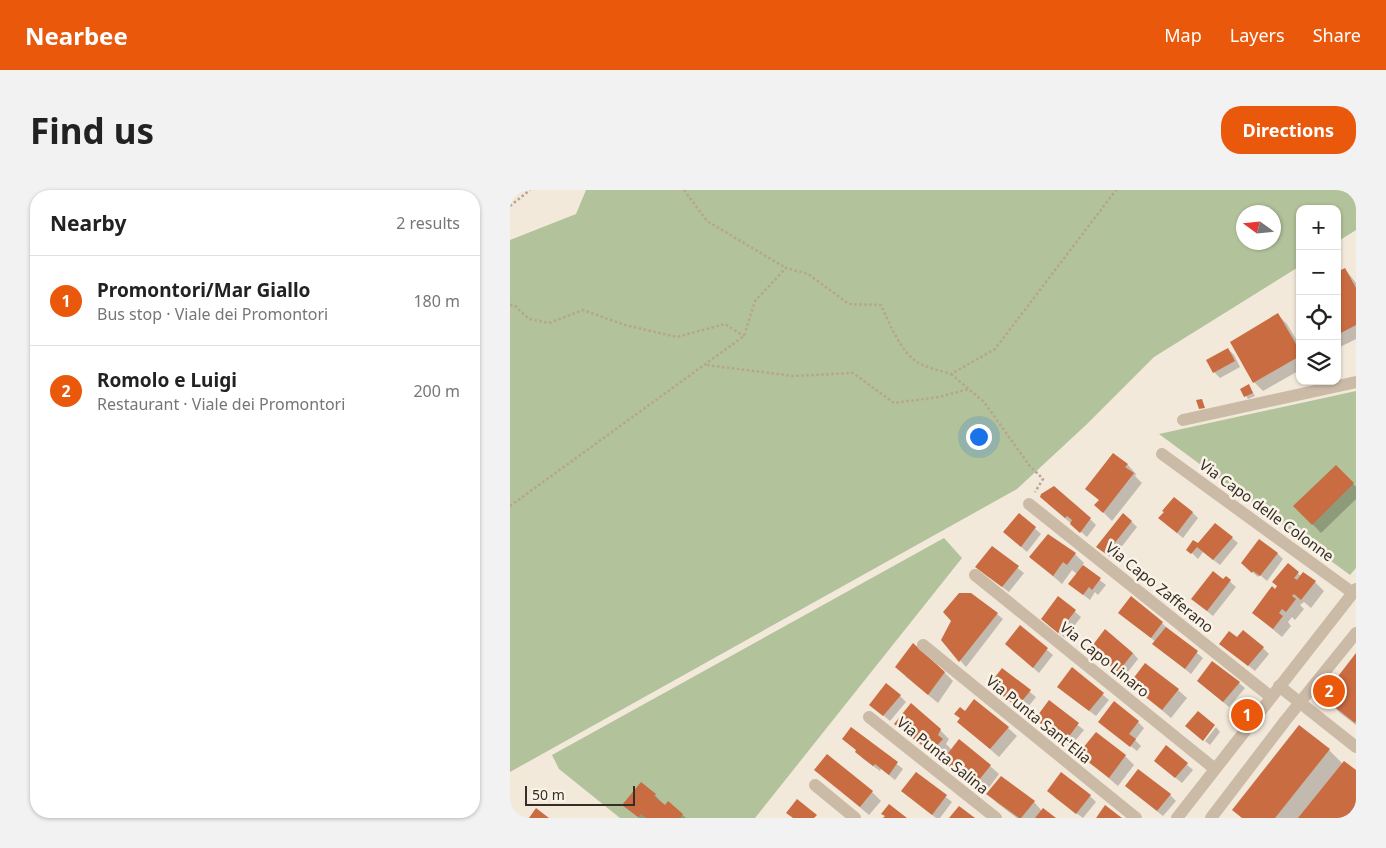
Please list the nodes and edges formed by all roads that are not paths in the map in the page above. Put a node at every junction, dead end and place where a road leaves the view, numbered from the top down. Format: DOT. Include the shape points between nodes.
graph roads {
  1 [pos="1356,382"];
  2 [pos="1183,420"];
  3 [pos="1162,454"];
  4 [pos="1029,504"];
  5 [pos="975,575"];
  6 [pos="1354,591"];
  7 [pos="1356,633"];
  8 [pos="923,645"];
  9 [pos="1279,686"];
  10 [pos="1271,696"];
  11 [pos="1300,702"];
  12 [pos="869,716"];
  13 [pos="1356,747"];
  14 [pos="1216,769"];
  15 [pos="815,785"];
  16 [pos="855,818"];
  17 [pos="996,818"];
  18 [pos="1136,818"];
  19 [pos="1177,818"];
  20 [pos="1211,818"];
  1 -- 2 [label="street"];
  3 -- 6 [label="street, Via Capo delle Colonne"];
  4 -- 10 [label="street, Via Capo Zafferano"];
  5 -- 14 [label="street, Via Capo Linaro"];
  6 -- 9 [label="street"];
  7 -- 11 [label="street"];
  8 -- 18 [label="street, Via Punta Sant'Elia"];
  9 -- 10 [label="street"];
  9 -- 11 [label="street"];
  10 -- 14 [label="street"];
  11 -- 13 [label="street"];
  11 -- 20 [label="street"];
  12 -- 17 [label="street, Via Punta Salina"];
  14 -- 19 [label="street"];
  15 -- 16 [label="street"];
}
